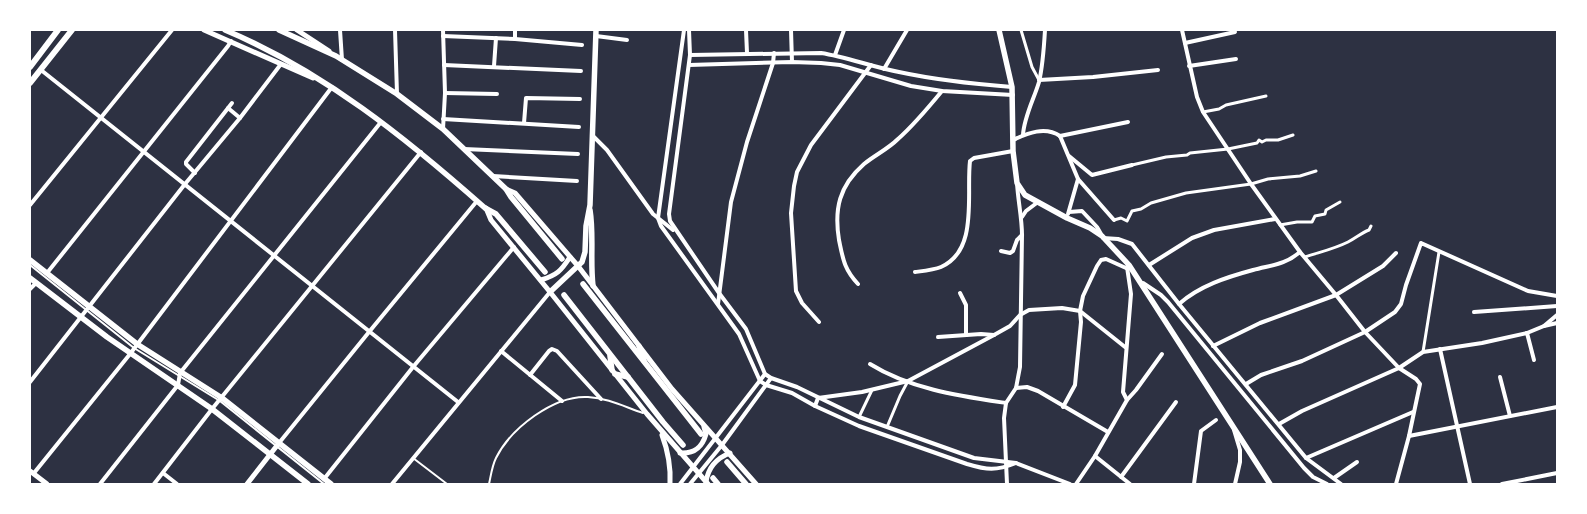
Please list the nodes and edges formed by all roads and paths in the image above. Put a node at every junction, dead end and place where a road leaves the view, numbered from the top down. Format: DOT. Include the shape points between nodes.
graph roads {
  1 [pos="58,30"];
  2 [pos="72,30"];
  3 [pos="172,30"];
  4 [pos="204,30"];
  5 [pos="225,30"];
  6 [pos="279,30"];
  7 [pos="298,30"];
  8 [pos="340,30"];
  9 [pos="395,30"];
  10 [pos="443,30"];
  11 [pos="515,30"];
  12 [pos="684,30"];
  13 [pos="689,30"];
  14 [pos="746,30"];
  15 [pos="791,30"];
  16 [pos="844,30"];
  17 [pos="907,30"];
  18 [pos="999,30"];
  19 [pos="1021,30"];
  20 [pos="1045,30"];
  21 [pos="1182,30"];
  22 [pos="1235,32"];
  23 [pos="596,33"];
  24 [pos="443,36"];
  25 [pos="496,38"];
  26 [pos="515,39"];
  27 [pos="627,40"];
  28 [pos="231,41"];
  29 [pos="1185,43"];
  30 [pos="582,45"];
  31 [pos="792,52"];
  32 [pos="747,53"];
  33 [pos="774,53"];
  34 [pos="690,54"];
  35 [pos="835,55"];
  36 [pos="336,56"];
  37 [pos="1236,59"];
  38 [pos="342,60"];
  39 [pos="792,62"];
  40 [pos="772,63"];
  41 [pos="31,64"];
  42 [pos="281,64"];
  43 [pos="444,65"];
  44 [pos="689,65"];
  45 [pos="871,65"];
  46 [pos="494,66"];
  47 [pos="1189,66"];
  48 [pos="884,69"];
  49 [pos="41,70"];
  50 [pos="1158,70"];
  51 [pos="581,71"];
  52 [pos="866,72"];
  53 [pos="1039,80"];
  54 [pos="30,84"];
  55 [pos="326,84"];
  56 [pos="332,87"];
  57 [pos="1012,88"];
  58 [pos="942,91"];
  59 [pos="445,93"];
  60 [pos="397,94"];
  61 [pos="497,94"];
  62 [pos="1013,95"];
  63 [pos="1266,96"];
  64 [pos="580,99"];
  65 [pos="232,103"];
  66 [pos="228,108"];
  67 [pos="1203,112"];
  68 [pos="101,118"];
  69 [pos="240,118"];
  70 [pos="443,119"];
  71 [pos="381,122"];
  72 [pos="1128,122"];
  73 [pos="524,123"];
  74 [pos="579,127"];
  75 [pos="443,129"];
  76 [pos="592,135"];
  77 [pos="1023,135"];
  78 [pos="1293,135"];
  79 [pos="1060,136"];
  80 [pos="1013,140"];
  81 [pos="464,149"];
  82 [pos="1228,149"];
  83 [pos="144,151"];
  84 [pos="1012,151"];
  85 [pos="421,152"];
  86 [pos="578,154"];
  87 [pos="1069,156"];
  88 [pos="1132,165"];
  89 [pos="1316,171"];
  90 [pos="195,173"];
  91 [pos="493,176"];
  92 [pos="1078,178"];
  93 [pos="577,181"];
  94 [pos="1017,183"];
  95 [pos="185,184"];
  96 [pos="1250,184"];
  97 [pos="506,189"];
  98 [pos="477,201"];
  99 [pos="1038,202"];
  100 [pos="1340,202"];
  101 [pos="30,204"];
  102 [pos="590,205"];
  103 [pos="485,208"];
  104 [pos="1068,215"];
  105 [pos="1022,217"];
  106 [pos="658,218"];
  107 [pos="1274,219"];
  108 [pos="1114,220"];
  109 [pos="229,221"];
  110 [pos="1280,226"];
  111 [pos="1371,226"];
  112 [pos="677,233"];
  113 [pos="1022,235"];
  114 [pos="1103,237"];
  115 [pos="514,247"];
  116 [pos="1001,251"];
  117 [pos="1300,252"];
  118 [pos="1439,252"];
  119 [pos="1396,253"];
  120 [pos="274,255"];
  121 [pos="570,257"];
  122 [pos="1305,257"];
  123 [pos="562,259"];
  124 [pos="30,260"];
  125 [pos="30,265"];
  126 [pos="1149,265"];
  127 [pos="578,266"];
  128 [pos="1127,266"];
  129 [pos="545,272"];
  130 [pos="915,272"];
  131 [pos="47,273"];
  132 [pos="30,278"];
  133 [pos="541,280"];
  134 [pos="1141,282"];
  135 [pos="36,283"];
  136 [pos="583,284"];
  137 [pos="858,284"];
  138 [pos="312,285"];
  139 [pos="593,286"];
  140 [pos="30,290"];
  141 [pos="550,292"];
  142 [pos="719,293"];
  143 [pos="960,293"];
  144 [pos="1336,295"];
  145 [pos="564,296"];
  146 [pos="1557,296"];
  147 [pos="718,304"];
  148 [pos="1179,304"];
  149 [pos="1557,306"];
  150 [pos="88,308"];
  151 [pos="1080,311"];
  152 [pos="1474,312"];
  153 [pos="1020,315"];
  154 [pos="1557,315"];
  155 [pos="81,317"];
  156 [pos="819,322"];
  157 [pos="1557,323"];
  158 [pos="1544,326"];
  159 [pos="369,332"];
  160 [pos="1364,332"];
  161 [pos="1527,333"];
  162 [pos="966,334"];
  163 [pos="994,335"];
  164 [pos="624,337"];
  165 [pos="938,337"];
  166 [pos="136,346"];
  167 [pos="639,346"];
  168 [pos="1213,346"];
  169 [pos="1125,347"];
  170 [pos="1440,349"];
  171 [pos="501,351"];
  172 [pos="1423,352"];
  173 [pos="130,354"];
  174 [pos="610,354"];
  175 [pos="1162,354"];
  176 [pos="1534,360"];
  177 [pos="870,364"];
  178 [pos="646,365"];
  179 [pos="413,367"];
  180 [pos="1399,368"];
  181 [pos="614,372"];
  182 [pos="765,374"];
  183 [pos="180,375"];
  184 [pos="530,375"];
  185 [pos="628,377"];
  186 [pos="771,378"];
  187 [pos="1500,378"];
  188 [pos="760,381"];
  189 [pos="908,381"];
  190 [pos="30,382"];
  191 [pos="1246,384"];
  192 [pos="178,385"];
  193 [pos="766,385"];
  194 [pos="1016,388"];
  195 [pos="872,390"];
  196 [pos="601,398"];
  197 [pos="818,398"];
  198 [pos="221,399"];
  199 [pos="1127,400"];
  200 [pos="562,401"];
  201 [pos="458,402"];
  202 [pos="1176,402"];
  203 [pos="1006,403"];
  204 [pos="815,406"];
  205 [pos="1557,406"];
  206 [pos="1063,407"];
  207 [pos="212,410"];
  208 [pos="1414,412"];
  209 [pos="647,414"];
  210 [pos="1510,416"];
  211 [pos="859,417"];
  212 [pos="1216,420"];
  213 [pos="1279,424"];
  214 [pos="703,425"];
  215 [pos="1234,425"];
  216 [pos="887,427"];
  217 [pos="1458,428"];
  218 [pos="661,432"];
  219 [pos="1108,432"];
  220 [pos="701,434"];
  221 [pos="1409,436"];
  222 [pos="716,438"];
  223 [pos="278,445"];
  224 [pos="683,445"];
  225 [pos="722,445"];
  226 [pos="680,453"];
  227 [pos="730,453"];
  228 [pos="270,455"];
  229 [pos="1095,456"];
  230 [pos="413,458"];
  231 [pos="1306,458"];
  232 [pos="1005,461"];
  233 [pos="727,462"];
  234 [pos="1357,462"];
  235 [pos="1016,463"];
  236 [pos="693,467"];
  237 [pos="1005,468"];
  238 [pos="32,472"];
  239 [pos="163,473"];
  240 [pos="699,473"];
  241 [pos="1557,473"];
  242 [pos="1121,477"];
  243 [pos="713,478"];
  244 [pos="1334,478"];
  245 [pos="324,481"];
  246 [pos="707,483"];
  247 [pos="47,484"];
  248 [pos="100,484"];
  249 [pos="154,484"];
  250 [pos="177,484"];
  251 [pos="247,484"];
  252 [pos="308,484"];
  253 [pos="331,484"];
  254 [pos="392,484"];
  255 [pos="447,484"];
  256 [pos="489,484"];
  257 [pos="670,484"];
  258 [pos="680,484"];
  259 [pos="690,484"];
  260 [pos="718,484"];
  261 [pos="746,484"];
  262 [pos="756,484"];
  263 [pos="1007,484"];
  264 [pos="1070,484"];
  265 [pos="1076,484"];
  266 [pos="1130,484"];
  267 [pos="1194,484"];
  268 [pos="1235,484"];
  269 [pos="1270,484"];
  270 [pos="1327,484"];
  271 [pos="1341,484"];
  272 [pos="1396,484"];
  273 [pos="1470,484"];
  274 [pos="1502,484"];
  1 -- 41 [label="main road"];
  2 -- 49 [label="main road"];
  3 -- 68 [label="street"];
  4 -- 28 [label="street"];
  5 -- 55 [label="main road" via="283,57"];
  6 -- 36 [label="main road"];
  7 -- 36 [label="street"];
  8 -- 38 [label="street"];
  9 -- 60 [label="street"];
  10 -- 24 [label="street"];
  11 -- 26 [label="street"];
  12 -- 106 [label="street"];
  13 -- 34 [label="street"];
  14 -- 32 [label="street"];
  15 -- 31 [label="street"];
  16 -- 35 [label="street"];
  17 -- 48 [label="street"];
  18 -- 57 [label="main road"];
  19 -- 53 [label="street"];
  20 -- 53 [label="street"];
  21 -- 29 [label="street"];
  22 -- 29 [label="street"];
  23 -- 27 [label="street"];
  23 -- 76 [label="main road"];
  24 -- 25 [label="street"];
  24 -- 43 [label="street"];
  25 -- 26 [label="street"];
  25 -- 46 [label="street"];
  26 -- 30 [label="street"];
  28 -- 42 [label="street"];
  28 -- 83 [label="street"];
  29 -- 47 [label="street"];
  31 -- 33 [label="street"];
  31 -- 35 [label="street"];
  31 -- 39 [label="street"];
  32 -- 33 [label="street"];
  32 -- 34 [label="street"];
  33 -- 40 [label="street"];
  34 -- 44 [label="street"];
  35 -- 45 [label="street"];
  36 -- 38 [label="main road"];
  37 -- 47 [label="street"];
  38 -- 60 [label="main road"];
  39 -- 40 [label="street"];
  39 -- 52 [label="street" via="830,64"];
  40 -- 44 [label="street"];
  40 -- 142 [label="street" via="731,202"];
  42 -- 55 [label="street"];
  42 -- 69 [label="street"];
  43 -- 46 [label="street"];
  43 -- 59 [label="street"];
  44 -- 112 [label="street" via="669,214"];
  45 -- 48 [label="street"];
  45 -- 52 [label="street"];
  46 -- 51 [label="street"];
  47 -- 67 [label="street"];
  48 -- 57 [label="street"];
  49 -- 54 [label="main road"];
  49 -- 68 [label="street"];
  50 -- 53 [label="street"];
  52 -- 58 [label="street" via="911,86"];
  52 -- 156 [label="street" via="811,145 797,172 794,186 791,213 794,283 798,297"];
  53 -- 77 [label="street" via="1023,125"];
  55 -- 56 [label="main road"];
  56 -- 71 [label="main road"];
  56 -- 109 [label="street"];
  57 -- 62 [label="main road"];
  58 -- 62 [label="street"];
  58 -- 137 [label="street" via="899,139 864,165 839,200 837,226 843,259 846,270"];
  59 -- 61 [label="street"];
  59 -- 70 [label="street"];
  60 -- 75 [label="main road"];
  62 -- 80 [label="main road"];
  63 -- 67 [label="street"];
  64 -- 73 [label="street" via="526,98"];
  65 -- 66 [label="street"];
  66 -- 69 [label="street"];
  66 -- 90 [label="street" via="186,162"];
  67 -- 82 [label="street"];
  68 -- 83 [label="street"];
  68 -- 101 [label="street"];
  69 -- 90 [label="street"];
  70 -- 73 [label="street"];
  70 -- 75 [label="street"];
  71 -- 85 [label="main road"];
  71 -- 120 [label="street"];
  72 -- 79 [label="street"];
  73 -- 74 [label="street"];
  75 -- 81 [label="main road"];
  76 -- 102 [label="main road"];
  76 -- 106 [label="street"];
  77 -- 79 [label="street" via="1046,130"];
  77 -- 80 [label="street"];
  78 -- 82 [label="street"];
  79 -- 87 [label="street"];
  80 -- 84 [label="main road"];
  81 -- 86 [label="street"];
  81 -- 91 [label="main road"];
  82 -- 88 [label="street"];
  82 -- 96 [label="street"];
  83 -- 95 [label="street"];
  83 -- 131 [label="street"];
  84 -- 94 [label="main road"];
  84 -- 130 [label="street" via="970,161 969,220 961,249 956,258 941,267"];
  85 -- 98 [label="main road"];
  85 -- 138 [label="street"];
  87 -- 88 [label="street" via="1092,174"];
  87 -- 92 [label="street"];
  89 -- 96 [label="street"];
  90 -- 95 [label="street"];
  91 -- 93 [label="street"];
  91 -- 97 [label="main road"];
  92 -- 104 [label="street"];
  92 -- 108 [label="street"];
  94 -- 99 [label="main road" via="1025,194"];
  94 -- 105 [label="street"];
  95 -- 109 [label="street"];
  95 -- 150 [label="street"];
  96 -- 107 [label="street"];
  96 -- 108 [label="street" via="1167,198 1132,211 1127,221 1121,218"];
  97 -- 121 [label="street"];
  97 -- 123 [label="main road"];
  98 -- 103 [label="main road"];
  98 -- 159 [label="street"];
  99 -- 104 [label="main road"];
  99 -- 105 [label="street"];
  100 -- 110 [label="street" via="1324,214 1315,216 1312,222"];
  102 -- 127 [label="main road" via="584,257"];
  102 -- 139 [label="main road"];
  103 -- 115 [label="street"];
  103 -- 129 [label="main road" via="496,214"];
  104 -- 114 [label="main road"];
  104 -- 114 [label="street" via="1082,211"];
  105 -- 113 [label="street"];
  106 -- 112 [label="street"];
  106 -- 147 [label="street"];
  107 -- 110 [label="street"];
  107 -- 126 [label="street" via="1214,230 1192,238"];
  109 -- 120 [label="street"];
  109 -- 166 [label="street"];
  110 -- 117 [label="street"];
  111 -- 122 [label="street" via="1351,241"];
  112 -- 142 [label="street"];
  113 -- 116 [label="street" via="1014,244 1013,251"];
  113 -- 153 [label="street"];
  114 -- 126 [label="street" via="1118,238 1132,244"];
  114 -- 128 [label="main road"];
  115 -- 133 [label="street"];
  115 -- 179 [label="street"];
  117 -- 122 [label="street"];
  117 -- 148 [label="street" via="1286,262 1199,289"];
  118 -- 146 [label="street" via="1528,291"];
  118 -- 160 [label="street" via="1421,244 1401,304 1395,312"];
  118 -- 172 [label="street"];
  119 -- 144 [label="street" via="1383,266"];
  120 -- 138 [label="street"];
  120 -- 183 [label="street"];
  121 -- 127 [label="street"];
  121 -- 133 [label="street" via="554,276"];
  122 -- 144 [label="street"];
  124 -- 131 [label="main road"];
  125 -- 150 [label="lane"];
  126 -- 148 [label="street"];
  127 -- 139 [label="street"];
  127 -- 141 [label="main road"];
  128 -- 134 [label="main road"];
  128 -- 151 [label="street" via="1101,260 1083,296"];
  128 -- 169 [label="street" via="1131,294"];
  131 -- 150 [label="main road"];
  132 -- 135 [label="main road"];
  133 -- 141 [label="street"];
  134 -- 215 [label="main road"];
  134 -- 270 [label="street" via="1168,302 1304,468"];
  135 -- 140 [label="street"];
  135 -- 155 [label="main road"];
  136 -- 164 [label="main road"];
  138 -- 159 [label="street"];
  138 -- 198 [label="street"];
  139 -- 167 [label="street"];
  141 -- 171 [label="street"];
  141 -- 181 [label="street"];
  142 -- 147 [label="street"];
  142 -- 182 [label="street" via="749,334"];
  143 -- 162 [label="street" via="966,305"];
  144 -- 160 [label="street"];
  144 -- 168 [label="street" via="1260,323"];
  145 -- 174 [label="main road"];
  147 -- 188 [label="street" via="739,334"];
  148 -- 168 [label="street"];
  149 -- 152 [label="street"];
  150 -- 155 [label="street"];
  150 -- 166 [label="main road"];
  151 -- 153 [label="street" via="1041,309"];
  151 -- 169 [label="street"];
  151 -- 206 [label="street" via="1082,322 1075,386"];
  153 -- 163 [label="street" via="1010,326"];
  153 -- 194 [label="street" via="1020,367"];
  154 -- 158 [label="street"];
  155 -- 173 [label="main road"];
  155 -- 190 [label="street"];
  157 -- 158 [label="street"];
  158 -- 161 [label="street"];
  159 -- 179 [label="street"];
  159 -- 223 [label="street"];
  160 -- 180 [label="street"];
  160 -- 191 [label="street" via="1302,361 1260,375"];
  161 -- 170 [label="street"];
  161 -- 176 [label="street"];
  162 -- 163 [label="street"];
  162 -- 165 [label="street"];
  163 -- 189 [label="street"];
  164 -- 167 [label="main road"];
  164 -- 178 [label="main road"];
  166 -- 173 [label="street"];
  166 -- 183 [label="main road"];
  167 -- 178 [label="main road"];
  167 -- 214 [label="street"];
  168 -- 191 [label="street"];
  169 -- 199 [label="street" via="1123,392"];
  170 -- 172 [label="street"];
  170 -- 217 [label="street"];
  171 -- 184 [label="street"];
  171 -- 201 [label="street"];
  172 -- 180 [label="street"];
  173 -- 192 [label="main road"];
  173 -- 238 [label="street"];
  174 -- 181 [label="main road"];
  174 -- 185 [label="main road"];
  175 -- 199 [label="street"];
  177 -- 189 [label="street"];
  178 -- 220 [label="main road"];
  179 -- 201 [label="street"];
  179 -- 245 [label="street"];
  180 -- 208 [label="street" via="1420,384"];
  180 -- 213 [label="street"];
  181 -- 185 [label="main road"];
  181 -- 209 [label="street"];
  182 -- 186 [label="street"];
  182 -- 188 [label="street"];
  183 -- 192 [label="street"];
  183 -- 198 [label="main road"];
  184 -- 196 [label="street" via="552,349"];
  184 -- 200 [label="street"];
  185 -- 224 [label="main road"];
  186 -- 193 [label="street"];
  186 -- 197 [label="street"];
  187 -- 210 [label="street"];
  188 -- 193 [label="street"];
  188 -- 222 [label="street"];
  189 -- 195 [label="street"];
  189 -- 203 [label="street" via="960,396"];
  189 -- 216 [label="street"];
  191 -- 213 [label="street"];
  192 -- 207 [label="main road"];
  192 -- 248 [label="street"];
  193 -- 204 [label="street" via="792,393"];
  193 -- 225 [label="street"];
  194 -- 203 [label="street"];
  194 -- 206 [label="street" via="1038,391"];
  195 -- 197 [label="street"];
  195 -- 211 [label="street"];
  196 -- 200 [label="lane"];
  196 -- 209 [label="lane"];
  197 -- 204 [label="street"];
  197 -- 211 [label="street"];
  198 -- 207 [label="street"];
  198 -- 223 [label="main road"];
  199 -- 219 [label="street"];
  200 -- 256 [label="lane" via="525,423 508,440 496,458"];
  201 -- 230 [label="street"];
  202 -- 242 [label="street"];
  203 -- 232 [label="street"];
  204 -- 237 [label="street" via="859,426 967,464"];
  205 -- 210 [label="street"];
  206 -- 219 [label="street"];
  207 -- 228 [label="main road"];
  207 -- 239 [label="street"];
  208 -- 221 [label="street"];
  208 -- 231 [label="street"];
  209 -- 218 [label="street"];
  210 -- 217 [label="street"];
  211 -- 216 [label="street"];
  212 -- 267 [label="street" via="1201,430"];
  213 -- 231 [label="street"];
  214 -- 222 [label="street"];
  214 -- 226 [label="street" via="706,434 695,452"];
  215 -- 268 [label="street" via="1234,436 1240,450"];
  215 -- 269 [label="main road"];
  216 -- 232 [label="street" via="974,458"];
  217 -- 221 [label="street"];
  217 -- 273 [label="street"];
  218 -- 226 [label="street"];
  218 -- 257 [label="street" via="668,451"];
  219 -- 229 [label="street"];
  221 -- 272 [label="street"];
  222 -- 225 [label="street"];
  222 -- 236 [label="street"];
  223 -- 228 [label="street"];
  223 -- 245 [label="main road"];
  225 -- 227 [label="street"];
  225 -- 240 [label="street"];
  226 -- 236 [label="street"];
  227 -- 246 [label="street" via="709,470"];
  227 -- 262 [label="street"];
  228 -- 251 [label="street"];
  228 -- 252 [label="main road"];
  229 -- 242 [label="street"];
  229 -- 265 [label="street"];
  230 -- 254 [label="street"];
  230 -- 255 [label="lane"];
  231 -- 244 [label="street"];
  232 -- 235 [label="street"];
  232 -- 237 [label="street"];
  233 -- 261 [label="main road"];
  234 -- 244 [label="street"];
  235 -- 237 [label="street"];
  235 -- 264 [label="street"];
  236 -- 240 [label="street"];
  236 -- 258 [label="street"];
  237 -- 263 [label="street"];
  238 -- 247 [label="street"];
  239 -- 249 [label="street"];
  239 -- 250 [label="street"];
  240 -- 246 [label="street"];
  240 -- 259 [label="street"];
  241 -- 274 [label="street"];
  242 -- 266 [label="street"];
  243 -- 260 [label="main road"];
  244 -- 271 [label="street"];
  245 -- 253 [label="main road"];
}
